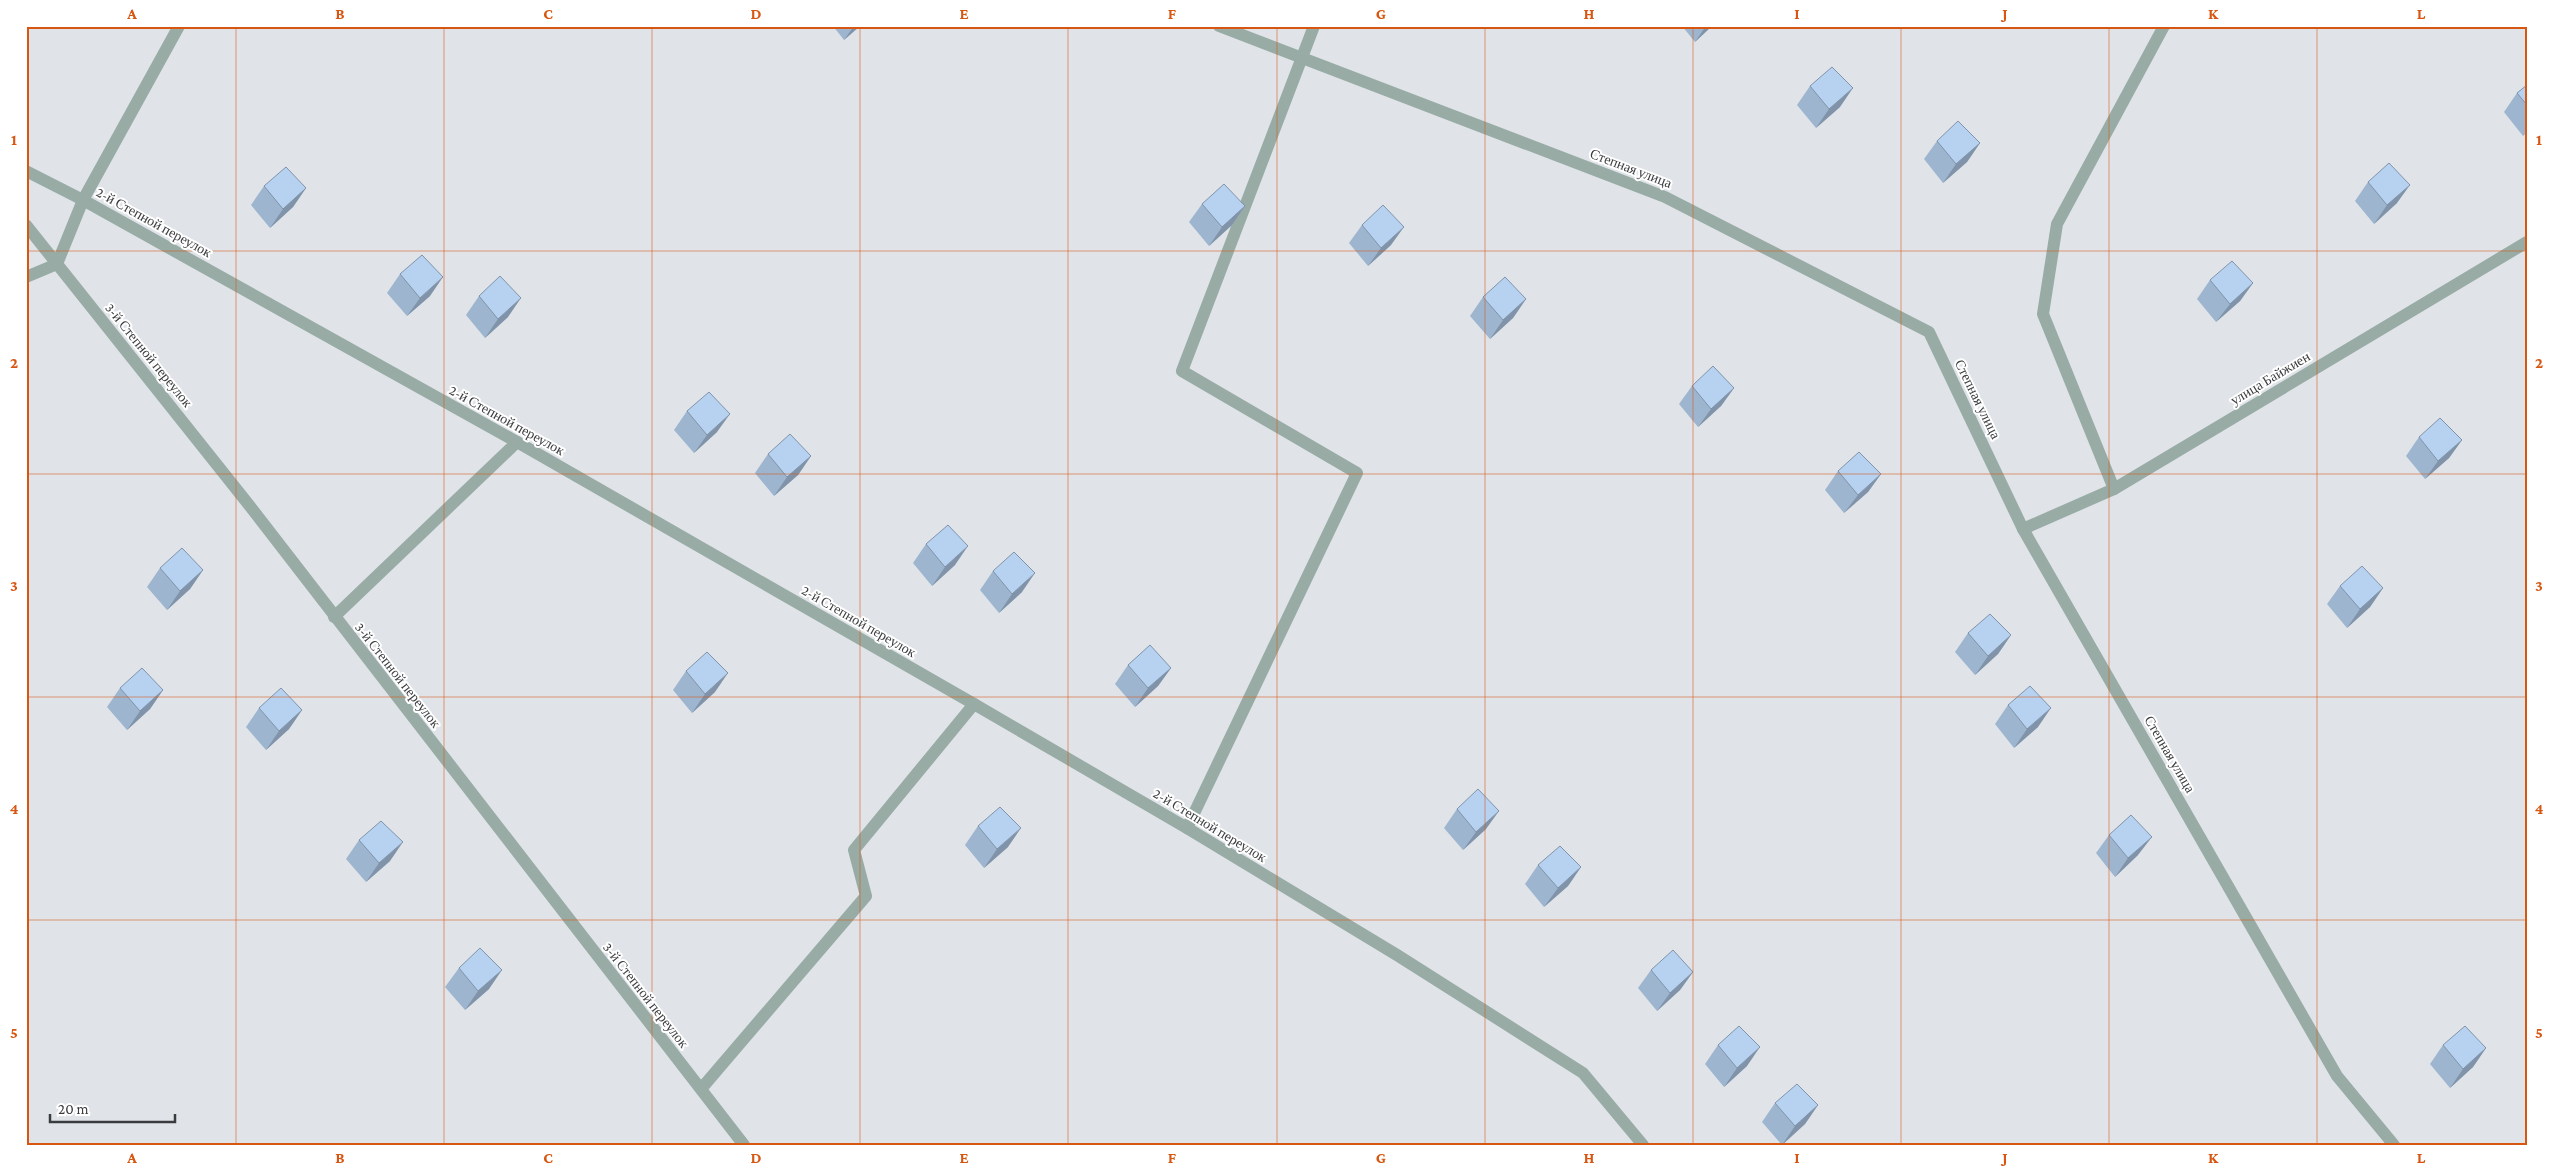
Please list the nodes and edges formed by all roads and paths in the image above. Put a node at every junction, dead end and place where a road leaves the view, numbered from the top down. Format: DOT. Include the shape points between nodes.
graph roads {
  1 [pos="179,26"];
  2 [pos="1218,26"];
  3 [pos="1314,26"];
  4 [pos="2164,26"];
  5 [pos="1302,59"];
  6 [pos="26,171"];
  7 [pos="83,200"];
  8 [pos="26,225"];
  9 [pos="2527,242"];
  10 [pos="57,264"];
  11 [pos="26,277"];
  12 [pos="517,442"];
  13 [pos="2114,489"];
  14 [pos="2023,529"];
  15 [pos="334,617"];
  16 [pos="974,704"];
  17 [pos="1187,828"];
  18 [pos="701,1089"];
  19 [pos="744,1145"];
  20 [pos="1643,1145"];
  21 [pos="2394,1145"];
  1 -- 7 [label="street"];
  2 -- 5 [label="street, Степная улица"];
  3 -- 5 [label="street"];
  4 -- 13 [label="street" via="2057,224 2044,314"];
  5 -- 14 [label="street, Степная улица" via="1665,197 1929,332"];
  5 -- 17 [label="street" via="1182,371 1357,473"];
  6 -- 7 [label="street, 2-й Степной переулок"];
  7 -- 10 [label="street"];
  7 -- 12 [label="street, 2-й Степной переулок"];
  8 -- 10 [label="street, 3-й Степной переулок"];
  9 -- 13 [label="street, улица Байжиен"];
  10 -- 11 [label="street"];
  10 -- 15 [label="street, 3-й Степной переулок"];
  12 -- 15 [label="street"];
  12 -- 16 [label="street, 2-й Степной переулок"];
  13 -- 14 [label="street, улица Байжиен"];
  14 -- 21 [label="street, Степная улица" via="2337,1076"];
  15 -- 18 [label="street, 3-й Степной переулок"];
  16 -- 17 [label="street, 2-й Степной переулок"];
  16 -- 18 [label="street" via="854,850 866,896"];
  17 -- 20 [label="street, 2-й Степной переулок" via="1583,1073"];
  18 -- 19 [label="street, 3-й Степной переулок"];
}
